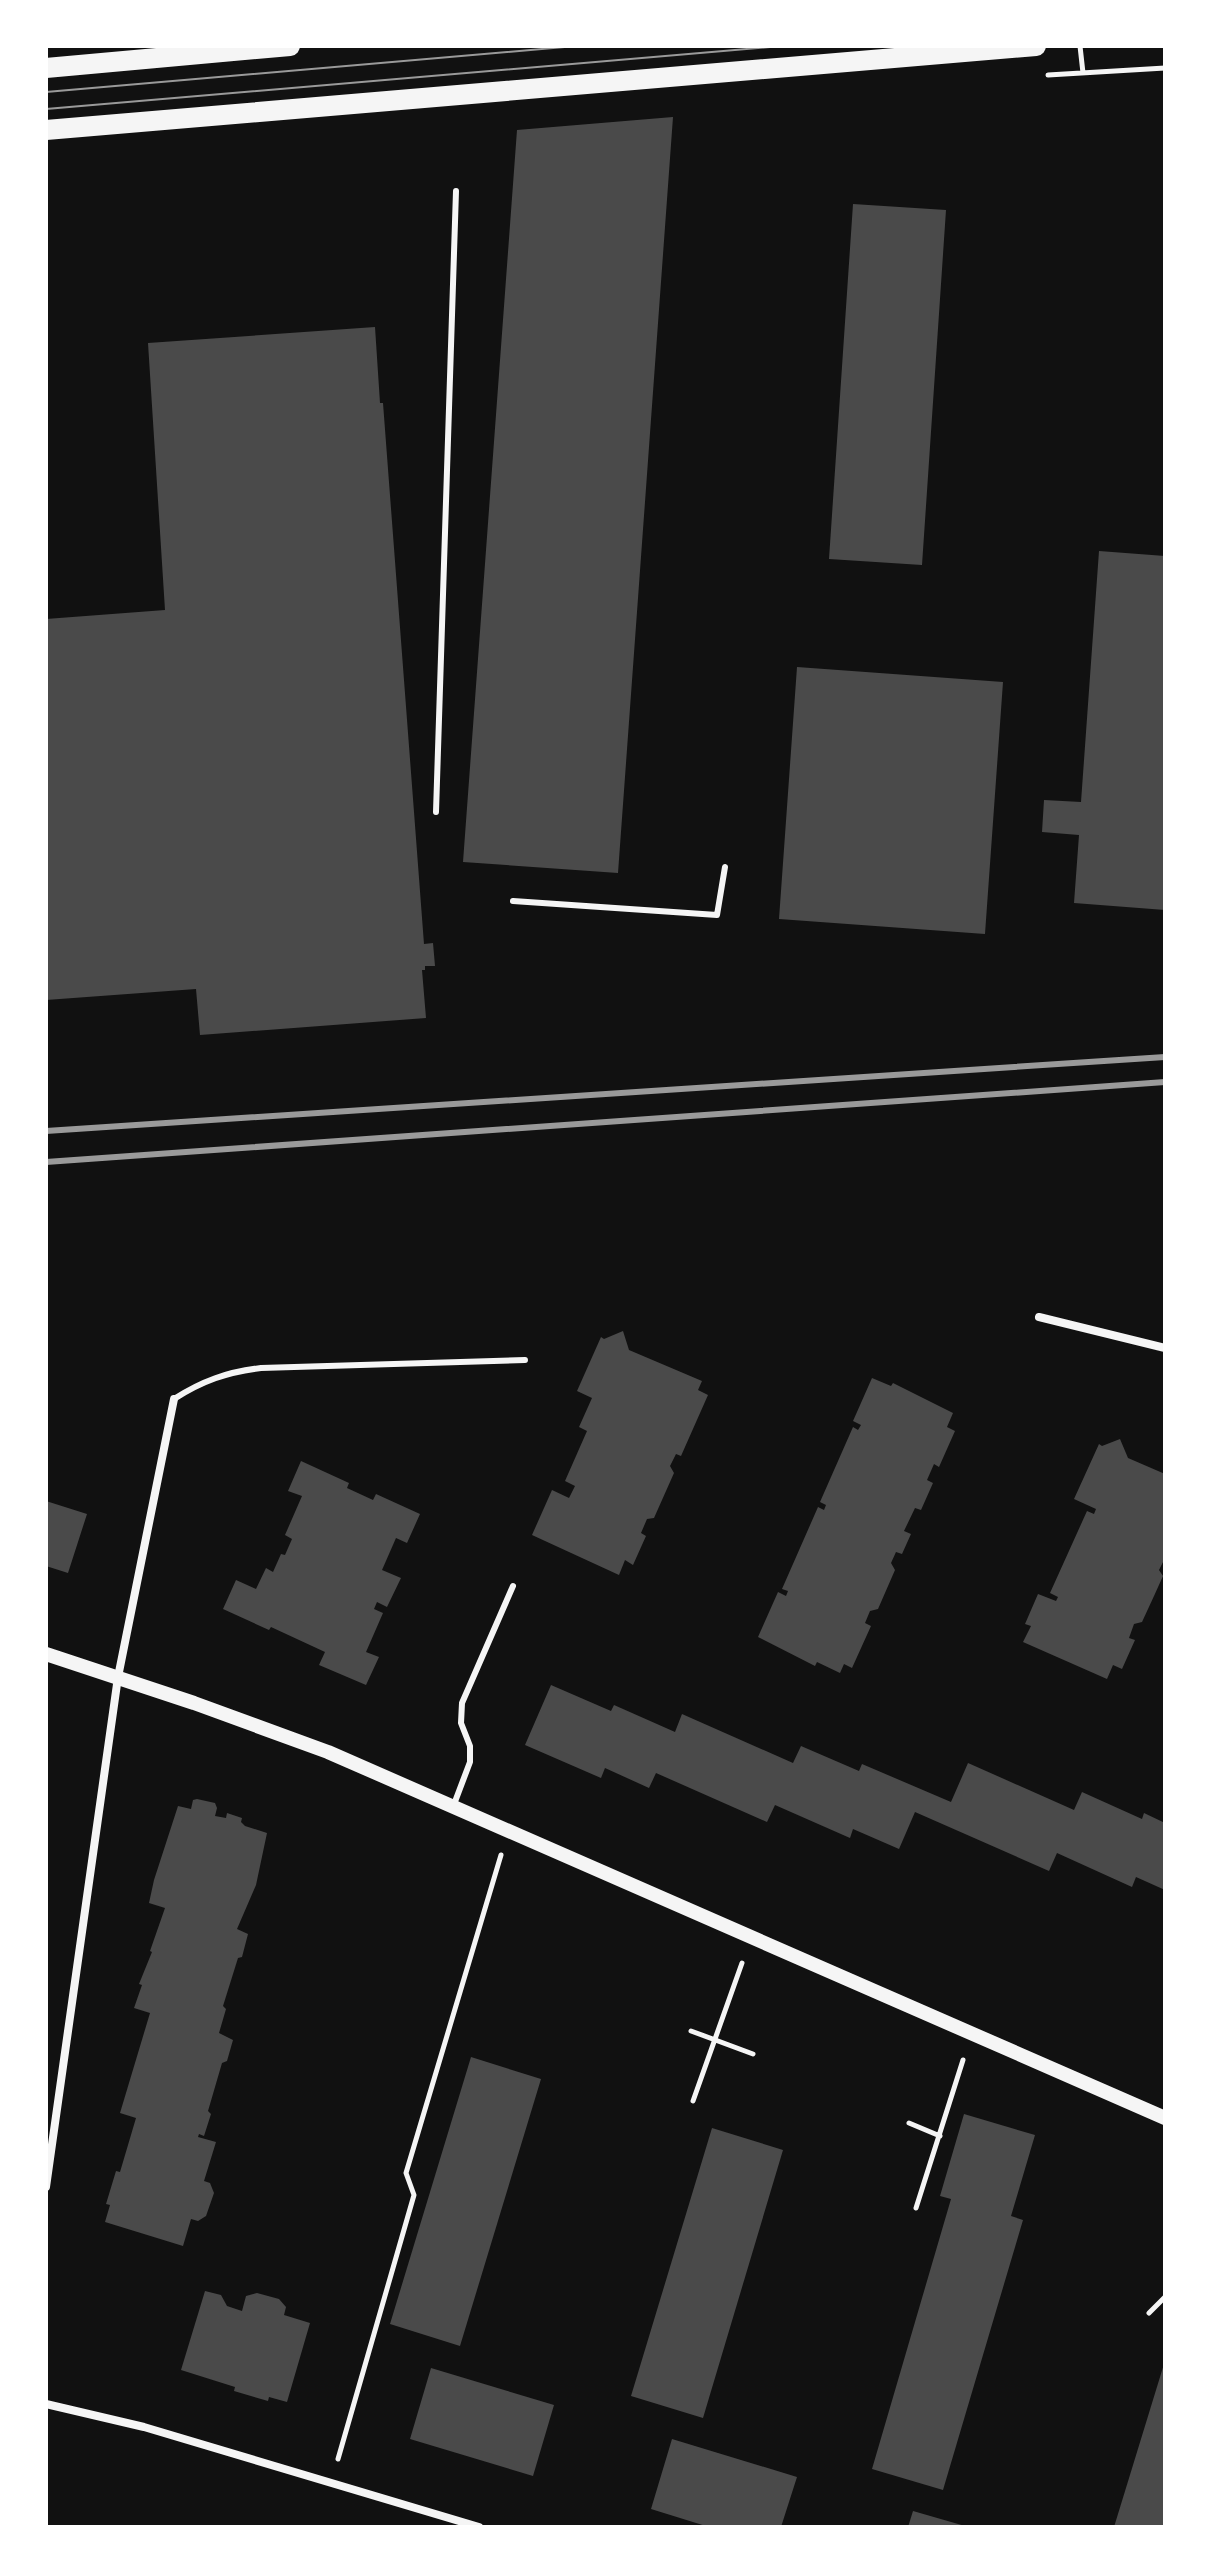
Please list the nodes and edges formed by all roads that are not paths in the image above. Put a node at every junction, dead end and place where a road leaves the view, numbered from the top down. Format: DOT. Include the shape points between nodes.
graph roads {
  1 [pos="290,46"];
  2 [pos="1036,46"];
  3 [pos="46,68"];
  4 [pos="46,130"];
  5 [pos="456,191"];
  6 [pos="436,812"];
  7 [pos="725,867"];
  8 [pos="513,901"];
  9 [pos="1039,1317"];
  10 [pos="1165,1348"];
  11 [pos="525,1360"];
  12 [pos="174,1399"];
  13 [pos="513,1586"];
  14 [pos="46,1654"];
  15 [pos="118,1677"];
  16 [pos="453,1807"];
  17 [pos="1165,2118"];
  18 [pos="46,2187"];
  19 [pos="46,2404"];
  20 [pos="479,2527"];
  1 -- 3 [label="main road"];
  2 -- 4 [label="main road"];
  5 -- 6 [label="lane"];
  7 -- 8 [label="lane" via="717,915"];
  9 -- 10 [label="street"];
  11 -- 12 [label="lane" via="233,1371"];
  12 -- 15 [label="street"];
  13 -- 16 [label="lane" via="462,1703 470,1762"];
  14 -- 15 [label="street"];
  15 -- 16 [label="street" via="328,1752"];
  15 -- 18 [label="street"];
  16 -- 17 [label="street"];
  19 -- 20 [label="street" via="144,2427"];
}
